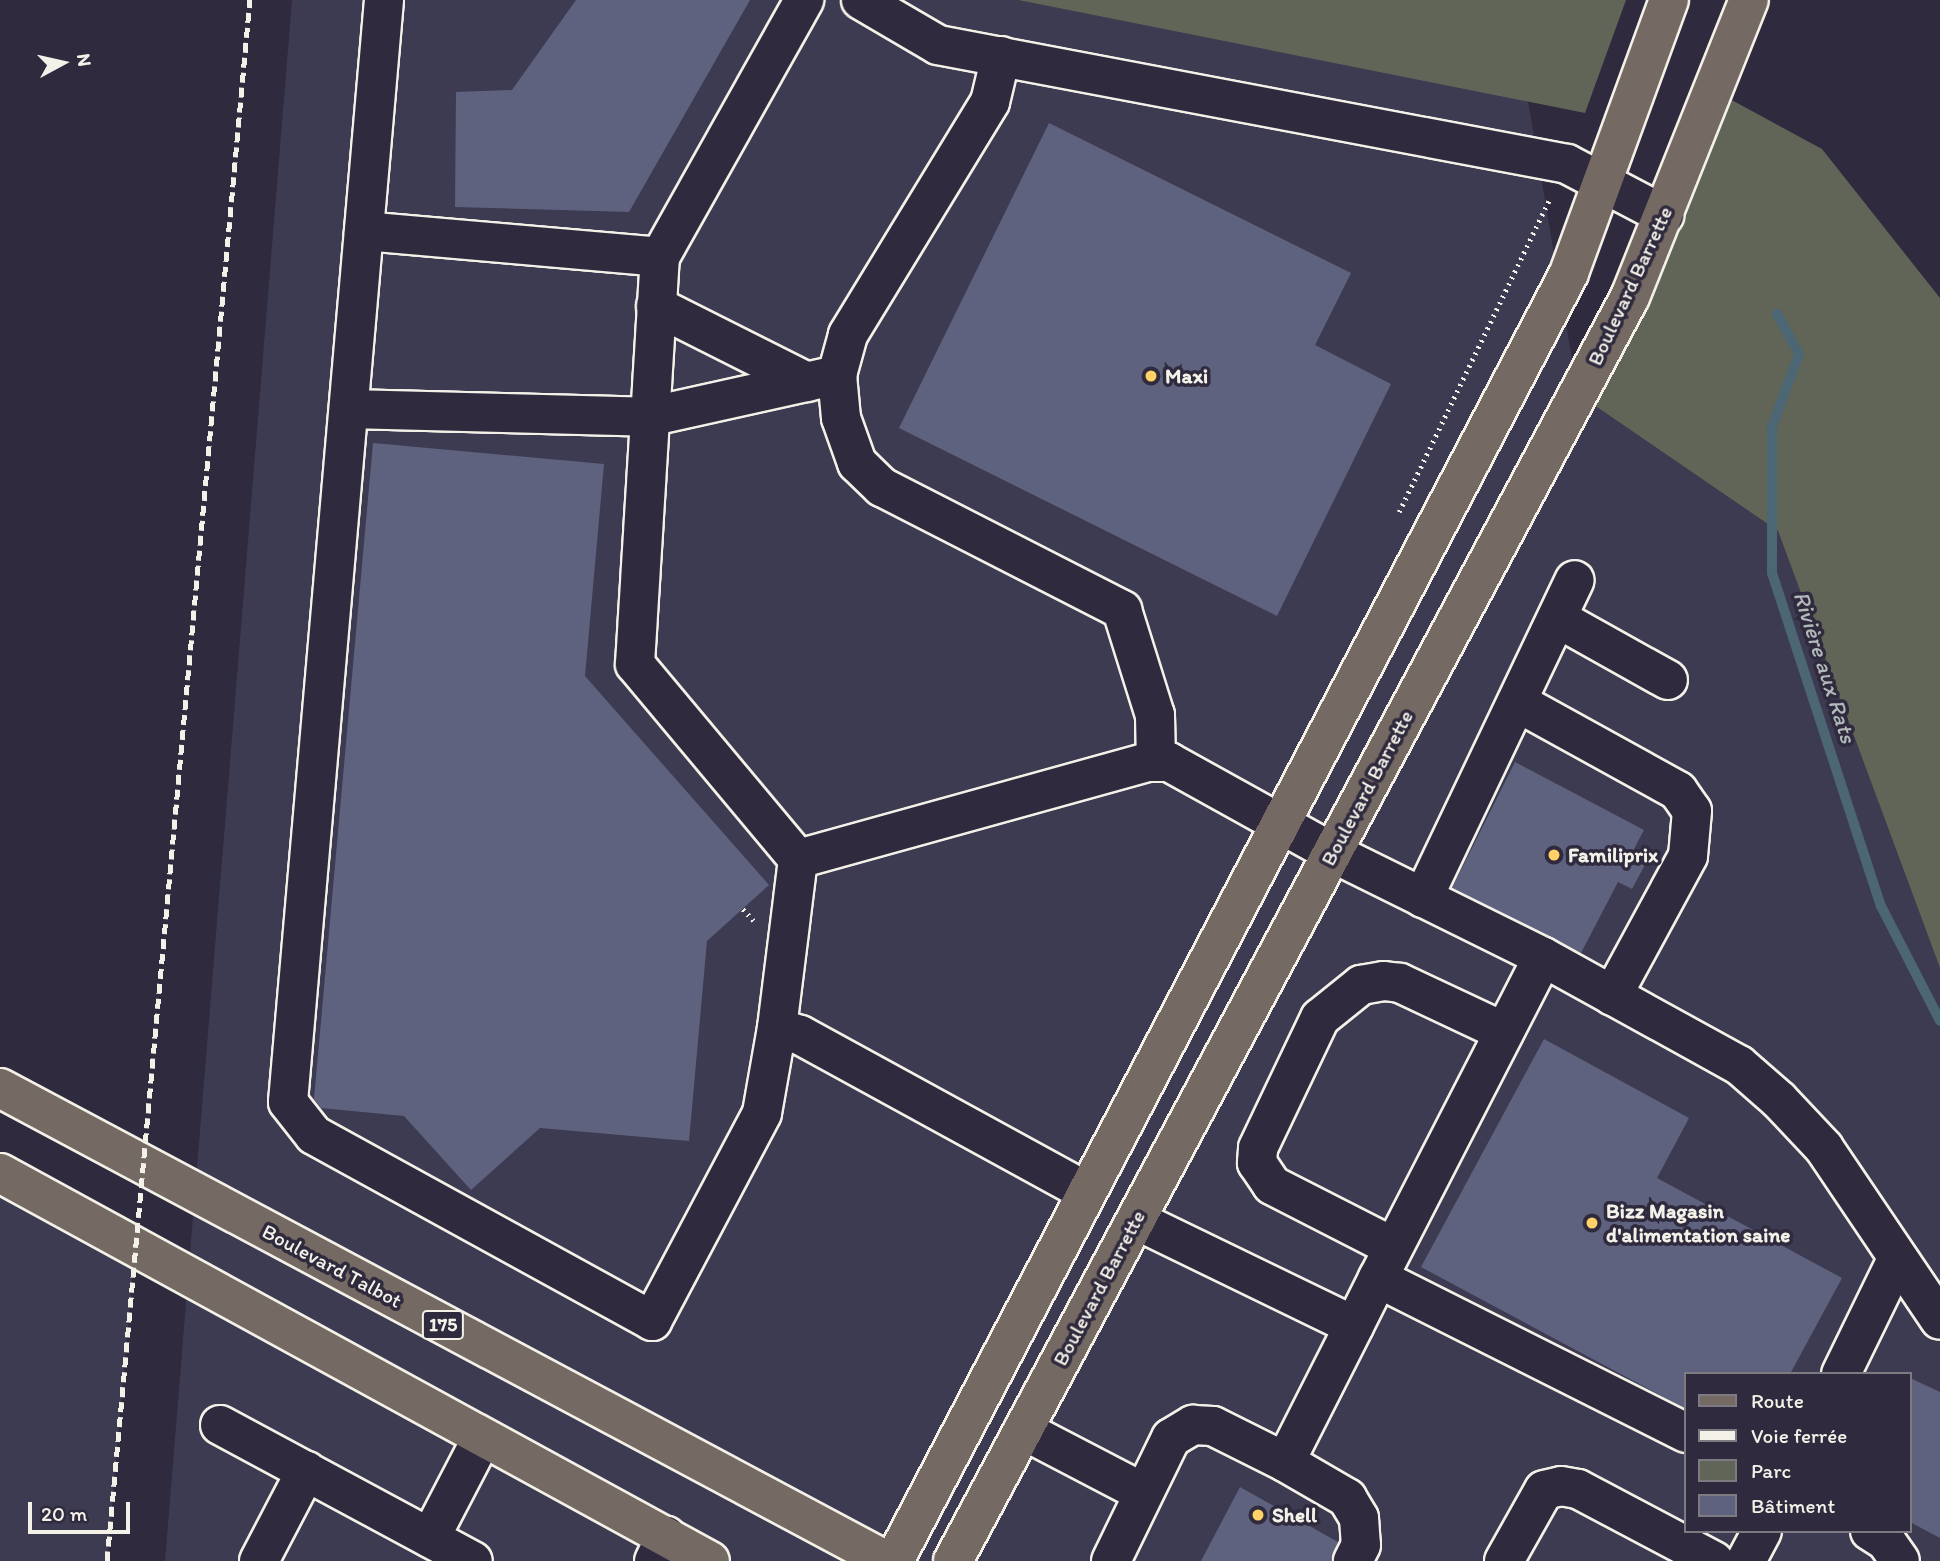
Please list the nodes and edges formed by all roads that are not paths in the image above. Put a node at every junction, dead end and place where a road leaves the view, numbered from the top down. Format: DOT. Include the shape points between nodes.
graph roads {
  1 [pos="384,0"];
  2 [pos="804,0"];
  3 [pos="861,0"];
  4 [pos="1669,0"];
  5 [pos="1749,0"];
  6 [pos="1001,56"];
  7 [pos="1603,180"];
  8 [pos="1664,215"];
  9 [pos="364,231"];
  10 [pos="660,257"];
  11 [pos="656,306"];
  12 [pos="822,379"];
  13 [pos="349,408"];
  14 [pos="648,417"];
  15 [pos="1575,580"];
  16 [pos="1557,618"];
  17 [pos="1668,680"];
  18 [pos="1517,702"];
  19 [pos="1156,761"];
  20 [pos="1279,825"];
  21 [pos="1333,853"];
  22 [pos="798,859"];
  23 [pos="1423,898"];
  24 [pos="1543,957"];
  25 [pos="1612,996"];
  26 [pos="777,1028"];
  27 [pos="1504,1032"];
  28 [pos="0,1088"];
  29 [pos="0,1173"];
  30 [pos="1087,1192"];
  31 [pos="1136,1220"];
  32 [pos="1898,1259"];
  33 [pos="1385,1263"];
  34 [pos="1940,1320"];
  35 [pos="1354,1326"];
  36 [pos="1842,1372"];
  37 [pos="220,1425"];
  38 [pos="1023,1430"];
  39 [pos="1685,1432"];
  40 [pos="482,1438"];
  41 [pos="1285,1462"];
  42 [pos="306,1471"];
  43 [pos="1144,1493"];
  44 [pos="1761,1533"];
  45 [pos="1873,1533"];
  46 [pos="660,1549"];
  47 [pos="447,1552"];
  48 [pos="259,1561"];
  49 [pos="710,1561"];
  50 [pos="887,1561"];
  51 [pos="894,1561"];
  52 [pos="953,1561"];
  53 [pos="1111,1561"];
  54 [pos="1353,1561"];
  55 [pos="1504,1561"];
  56 [pos="1714,1561"];
  57 [pos="1746,1561"];
  58 [pos="1900,1561"];
  1 -- 9 [label="lane"];
  2 -- 10 [label="lane"];
  3 -- 6 [label="lane" via="938,45"];
  4 -- 7 [label="main road"];
  5 -- 8 [label="main road, Boulevard Barrette"];
  6 -- 7 [label="lane" via="1553,160"];
  6 -- 12 [label="lane" via="990,102"];
  7 -- 8 [label="lane"];
  7 -- 20 [label="main road" via="1569,273"];
  8 -- 21 [label="main road, Boulevard Barrette" via="1630,297"];
  9 -- 10 [label="lane"];
  9 -- 13 [label="lane"];
  10 -- 11 [label="lane"];
  11 -- 12 [label="lane"];
  11 -- 14 [label="lane"];
  12 -- 14 [label="lane"];
  12 -- 19 [label="lane" via="857,463 882,487 1122,610 1156,715"];
  13 -- 14 [label="lane"];
  13 -- 26 [label="lane" via="288,1089 293,1112 314,1135 652,1321 762,1113"];
  14 -- 22 [label="lane" via="635,664 666,694"];
  15 -- 16 [label="lane"];
  16 -- 17 [label="lane"];
  16 -- 18 [label="lane"];
  18 -- 23 [label="lane"];
  18 -- 25 [label="lane" via="1678,792 1692,811 1688,856"];
  19 -- 20 [label="lane" via="1169,762"];
  19 -- 22 [label="lane"];
  20 -- 21 [label="lane"];
  20 -- 30 [label="main road"];
  21 -- 23 [label="lane"];
  21 -- 31 [label="main road, Boulevard Barrette"];
  22 -- 26 [label="lane"];
  23 -- 24 [label="lane"];
  24 -- 25 [label="lane"];
  24 -- 27 [label="lane"];
  25 -- 32 [label="lane" via="1739,1065 1779,1100 1824,1148"];
  26 -- 30 [label="lane" via="800,1035"];
  27 -- 33 [label="lane"];
  27 -- 33 [label="lane" via="1400,983 1384,981 1360,985 1320,1018 1258,1148 1257,1163 1272,1185"];
  28 -- 50 [label="main road, Boulevard Talbot / 175"];
  29 -- 40 [label="main road"];
  30 -- 51 [label="main road"];
  31 -- 35 [label="lane"];
  31 -- 38 [label="main road, Boulevard Barrette"];
  32 -- 34 [label="lane"];
  32 -- 36 [label="lane"];
  33 -- 35 [label="lane"];
  33 -- 39 [label="lane"];
  35 -- 41 [label="lane"];
  37 -- 42 [label="lane"];
  38 -- 43 [label="lane"];
  38 -- 52 [label="main road, Boulevard Barrette"];
  40 -- 46 [label="main road"];
  40 -- 47 [label="lane"];
  41 -- 43 [label="lane" via="1213,1426 1193,1425 1171,1438"];
  41 -- 54 [label="lane" via="1347,1498 1359,1518 1361,1545"];
  42 -- 47 [label="lane"];
  42 -- 48 [label="lane"];
  43 -- 53 [label="lane"];
  44 -- 57 [label="lane"];
  45 -- 58 [label="lane" via="1886,1541"];
  46 -- 49 [label="main road"];
  55 -- 56 [label="lane" via="1544,1490 1561,1486 1578,1489"];
}
